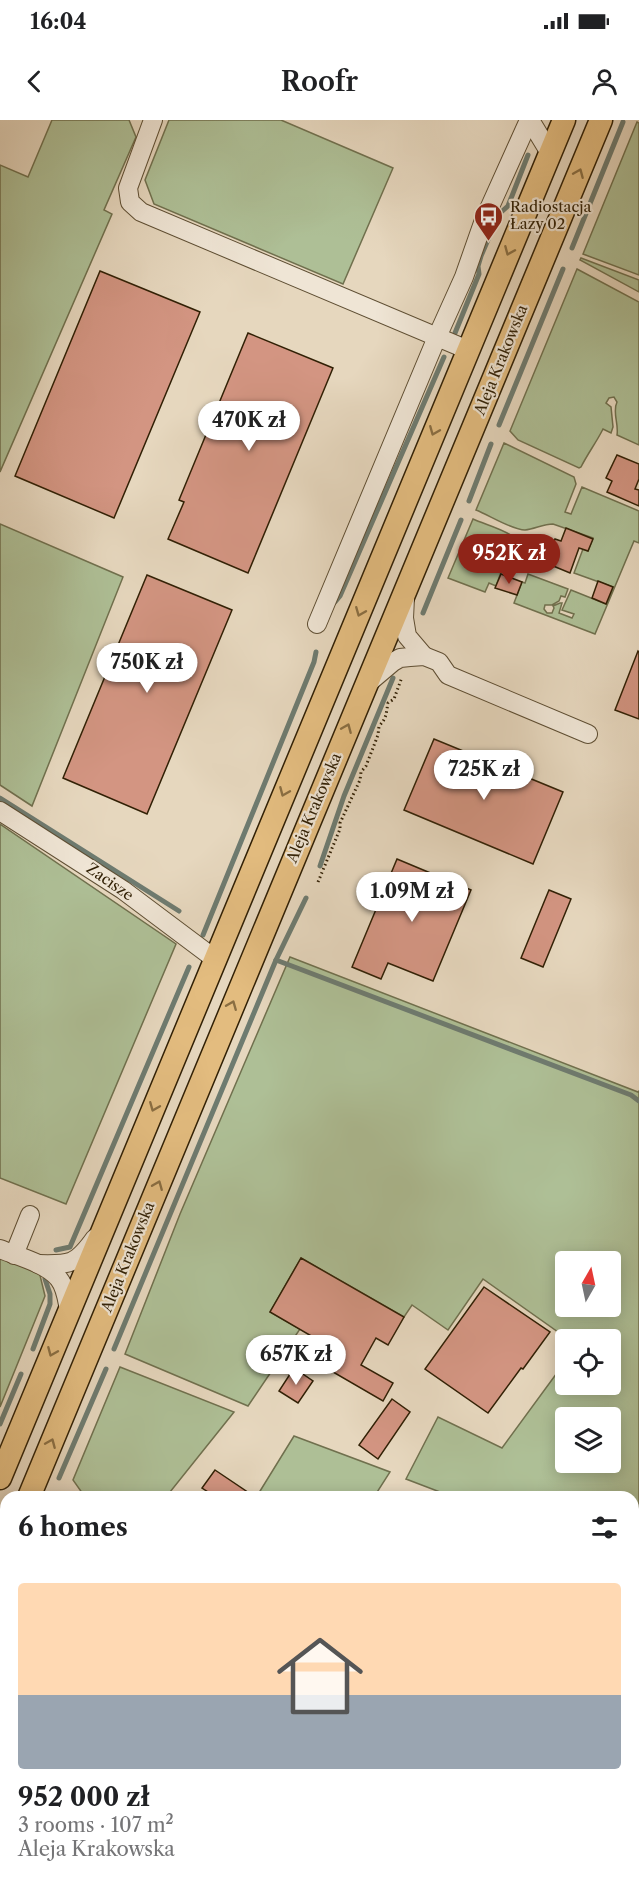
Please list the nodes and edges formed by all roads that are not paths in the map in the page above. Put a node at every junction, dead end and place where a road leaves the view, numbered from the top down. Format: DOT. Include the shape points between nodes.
graph roads {
  1 [pos="153,120"];
  2 [pos="529,120"];
  3 [pos="564,120"];
  4 [pos="601,120"];
  5 [pos="550,153"];
  6 [pos="437,338"];
  7 [pos="468,350"];
  8 [pos="405,589"];
  9 [pos="316,624"];
  10 [pos="424,656"];
  11 [pos="365,686"];
  12 [pos="588,734"];
  13 [pos="0,811"];
  14 [pos="214,959"];
  15 [pos="30,1215"];
  16 [pos="107,1221"];
  17 [pos="7,1252"];
  18 [pos="36,1264"];
  19 [pos="69,1311"];
  20 [pos="0,1478"];
  21 [pos="31,1491"];
  1 -- 6 [label="street" via="128,188 130,202 141,212"];
  2 -- 5 [label="street"];
  2 -- 6 [label="street"];
  3 -- 5 [label="main road"];
  8 -- 4 [label="main road, Aleja Krakowska, one-way"];
  5 -- 7 [label="main road, one-way"];
  6 -- 7 [label="street"];
  6 -- 9 [label="street"];
  7 -- 14 [label="main road, one-way"];
  8 -- 10 [label="street" via="407,636"];
  8 -- 11 [label="main road, Aleja Krakowska"];
  10 -- 11 [label="street" via="400,658"];
  10 -- 12 [label="street" via="439,662 448,675"];
  21 -- 11 [label="main road, Aleja Krakowska, one-way"];
  13 -- 14 [label="street, Zacisze" via="123,890"];
  14 -- 16 [label="main road, one-way"];
  15 -- 17 [label="street"];
  16 -- 18 [label="street" via="82,1255 71,1263"];
  16 -- 19 [label="main road"];
  17 -- 18 [label="street"];
  18 -- 19 [label="street" via="59,1278"];
  19 -- 20 [label="main road, one-way"];
}
